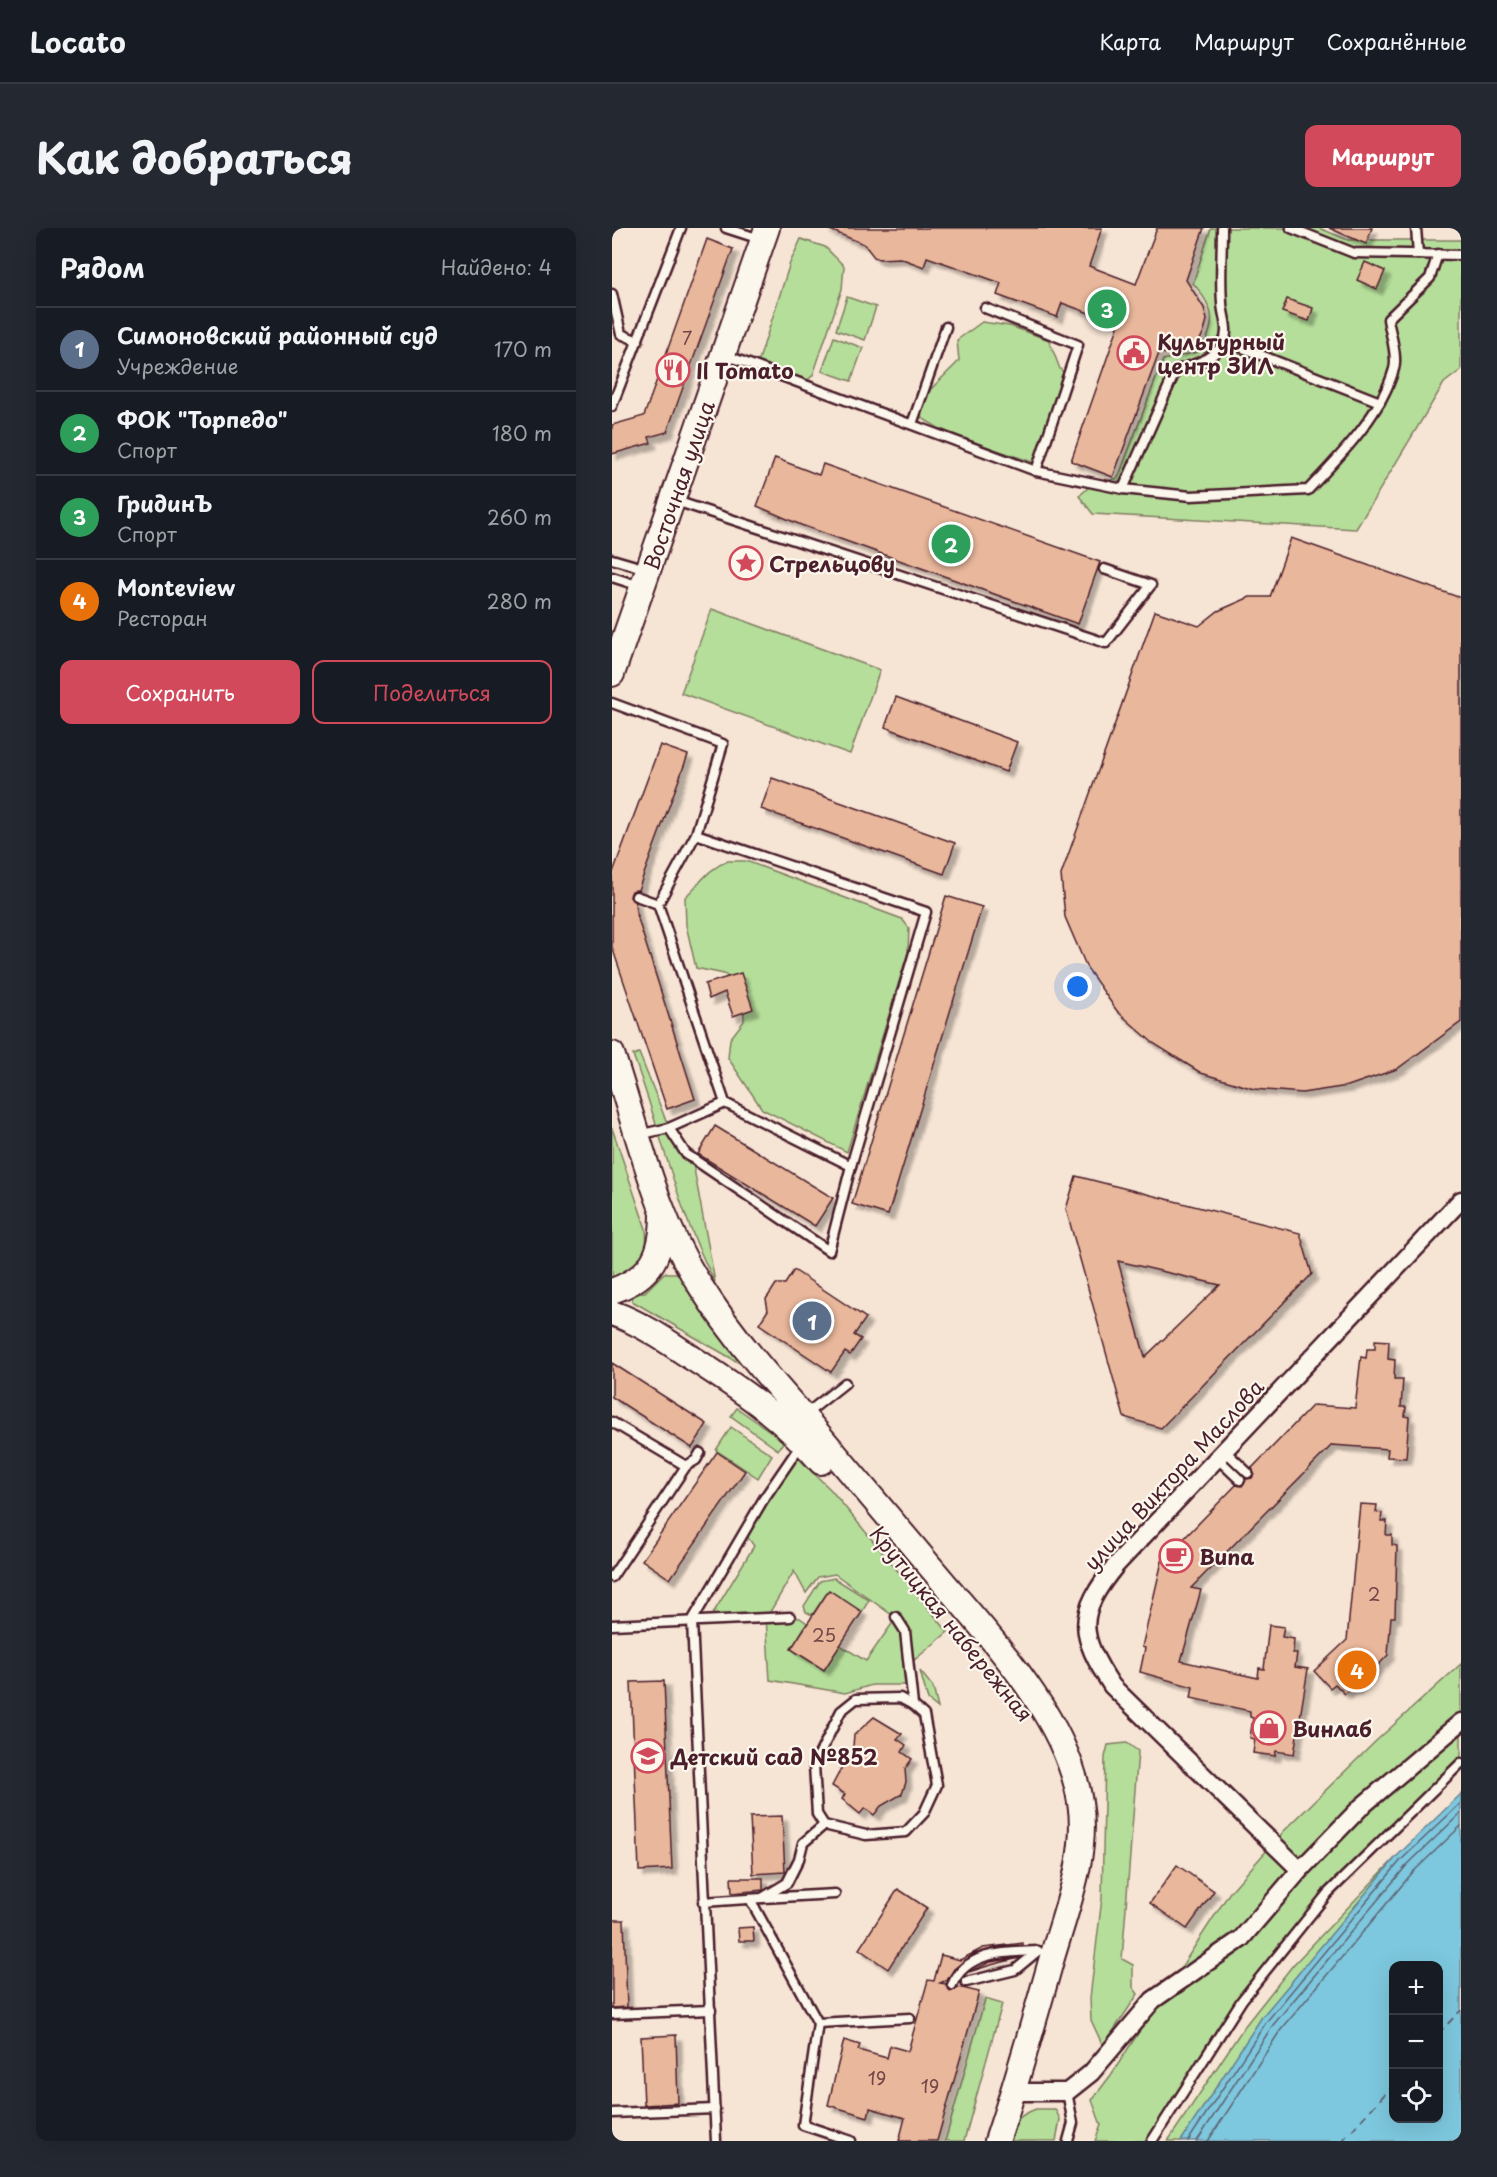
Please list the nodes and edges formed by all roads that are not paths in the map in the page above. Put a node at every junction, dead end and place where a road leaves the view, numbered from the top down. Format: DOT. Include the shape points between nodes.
graph roads {
  1 [pos="681,228"];
  2 [pos="726,228"];
  3 [pos="1222,228"];
  4 [pos="1292,228"];
  5 [pos="1416,228"];
  6 [pos="765,234"];
  7 [pos="1418,254"];
  8 [pos="1438,254"];
  9 [pos="1461,255"];
  10 [pos="612,294"];
  11 [pos="985,308"];
  12 [pos="946,327"];
  13 [pos="638,341"];
  14 [pos="1225,341"];
  15 [pos="722,353"];
  16 [pos="1380,402"];
  17 [pos="612,406"];
  18 [pos="912,424"];
  19 [pos="1036,471"];
  20 [pos="1123,489"];
  21 [pos="673,500"];
  22 [pos="612,559"];
  23 [pos="1104,569"];
  24 [pos="612,577"];
  25 [pos="646,579"];
  26 [pos="612,674"];
  27 [pos="612,703"];
  28 [pos="696,834"];
  29 [pos="636,896"];
  30 [pos="658,904"];
  31 [pos="612,1054"];
  32 [pos="725,1103"];
  33 [pos="669,1128"];
  34 [pos="638,1135"];
  35 [pos="851,1166"];
  36 [pos="1461,1200"];
  37 [pos="663,1212"];
  38 [pos="612,1291"];
  39 [pos="612,1313"];
  40 [pos="845,1383"];
  41 [pos="612,1422"];
  42 [pos="807,1429"];
  43 [pos="700,1454"];
  44 [pos="1221,1454"];
  45 [pos="686,1466"];
  46 [pos="1248,1473"];
  47 [pos="1240,1480"];
  48 [pos="612,1577"];
  49 [pos="790,1617"];
  50 [pos="896,1617"];
  51 [pos="692,1621"];
  52 [pos="612,1625"];
  53 [pos="913,1705"];
  54 [pos="1461,1722"];
  55 [pos="1461,1763"];
  56 [pos="824,1825"];
  57 [pos="1300,1870"];
  58 [pos="835,1894"];
  59 [pos="762,1898"];
  60 [pos="750,1899"];
  61 [pos="703,1902"];
  62 [pos="1030,1951"];
  63 [pos="966,1982"];
  64 [pos="952,1985"];
  65 [pos="711,2010"];
  66 [pos="612,2014"];
  67 [pos="910,2018"];
  68 [pos="818,2023"];
  69 [pos="1006,2090"];
  70 [pos="1067,2092"];
  71 [pos="715,2109"];
  72 [pos="612,2113"];
  73 [pos="716,2141"];
  74 [pos="851,2141"];
  75 [pos="981,2141"];
  76 [pos="997,2141"];
  77 [pos="1068,2141"];
  78 [pos="1152,2141"];
  1 -- 13 [label="lane"];
  2 -- 6 [label="lane"];
  3 -- 14 [label="lane"];
  4 -- 7 [label="lane" via="1354,253"];
  5 -- 7 [label="lane"];
  6 -- 15 [label="main road, Восточная улица"];
  7 -- 8 [label="lane"];
  8 -- 9 [label="lane"];
  8 -- 16 [label="lane" via="1430,278 1388,319 1395,367"];
  10 -- 13 [label="lane" via="621,334"];
  11 -- 19 [label="lane" via="1078,345"];
  12 -- 18 [label="lane"];
  13 -- 17 [label="lane"];
  14 -- 16 [label="lane"];
  14 -- 20 [label="lane" via="1199,364 1176,370"];
  15 -- 18 [label="lane"];
  15 -- 21 [label="main road, Восточная улица"];
  16 -- 20 [label="lane" via="1308,490 1191,496"];
  18 -- 19 [label="lane"];
  19 -- 20 [label="lane"];
  21 -- 23 [label="lane" via="1106,643 1151,585"];
  21 -- 25 [label="main road, Восточная улица"];
  22 -- 25 [label="lane"];
  24 -- 25 [label="lane"];
  25 -- 26 [label="main road, Восточная улица"];
  27 -- 28 [label="lane" via="723,744"];
  28 -- 30 [label="lane"];
  28 -- 35 [label="lane" via="926,912"];
  29 -- 30 [label="lane"];
  30 -- 32 [label="lane"];
  31 -- 34 [label="main road"];
  32 -- 33 [label="lane"];
  32 -- 35 [label="lane"];
  33 -- 34 [label="lane"];
  33 -- 35 [label="lane" via="686,1154 829,1251"];
  34 -- 37 [label="main road"];
  36 -- 44 [label="street, улица Виктора Маслова"];
  37 -- 38 [label="main road" via="659,1251 650,1268 633,1284"];
  37 -- 42 [label="main road" via="701,1289"];
  39 -- 42 [label="main road, Крутицкая набережная" via="651,1331"];
  40 -- 42 [label="lane"];
  41 -- 45 [label="lane"];
  42 -- 51 [label="lane"];
  42 -- 62 [label="main road, Крутицкая набережная" via="1036,1726 1059,1779 1067,1832 1057,1885"];
  42 -- 69 [label="main road, Крутицкая набережная" via="968,1611 1020,1678 1051,1720 1073,1773 1082,1833 1075,1874"];
  43 -- 45 [label="lane"];
  44 -- 46 [label="lane"];
  44 -- 47 [label="lane"];
  44 -- 57 [label="street, улица Виктора Маслова" via="1095,1591 1086,1613 1088,1635 1094,1659 1112,1686"];
  45 -- 48 [label="lane"];
  49 -- 51 [label="lane"];
  50 -- 53 [label="lane" via="905,1630"];
  51 -- 52 [label="lane"];
  51 -- 61 [label="lane"];
  53 -- 56 [label="lane" via="900,1698 856,1700 841,1711 814,1765 817,1814"];
  53 -- 56 [label="lane" via="924,1715 937,1785 924,1813 906,1832 866,1834"];
  54 -- 57 [label="street" via="1361,1807"];
  55 -- 78 [label="lane" via="1328,1893 1242,2000"];
  56 -- 59 [label="lane" via="803,1843 787,1882"];
  57 -- 70 [label="street" via="1241,1939 1153,2000 1091,2073"];
  58 -- 59 [label="lane"];
  59 -- 60 [label="lane"];
  60 -- 61 [label="lane"];
  60 -- 68 [label="lane"];
  61 -- 65 [label="lane"];
  62 -- 63 [label="lane" via="1015,1970"];
  62 -- 64 [label="lane" via="977,1958 956,1975"];
  62 -- 69 [label="main road, Крутицкая набережная"];
  65 -- 66 [label="lane"];
  65 -- 71 [label="lane"];
  67 -- 68 [label="lane"];
  68 -- 74 [label="lane" via="803,2125"];
  69 -- 70 [label="street"];
  69 -- 75 [label="main road, Крутицкая набережная"];
  69 -- 76 [label="main road, Крутицкая набережная"];
  70 -- 77 [label="lane" via="1073,2123"];
  71 -- 72 [label="lane"];
  71 -- 73 [label="lane"];
}
